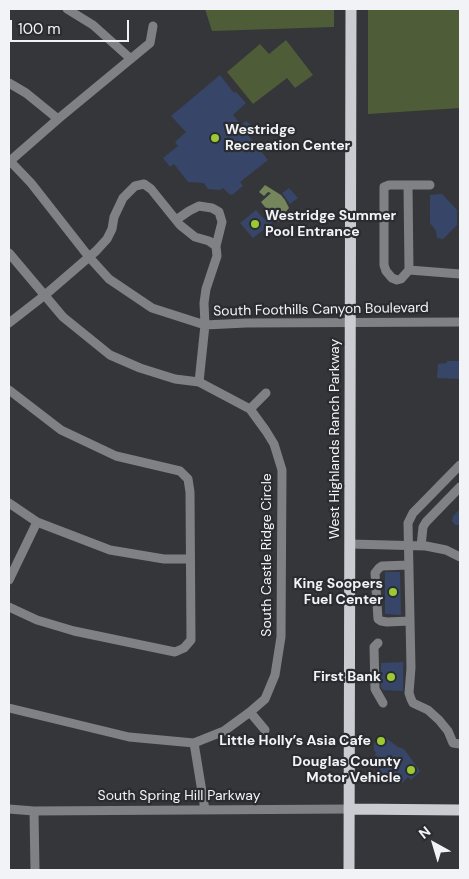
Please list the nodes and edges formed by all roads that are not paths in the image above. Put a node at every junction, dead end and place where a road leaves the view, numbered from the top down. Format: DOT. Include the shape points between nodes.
graph roads {
  1 [pos="68,9"];
  2 [pos="351,9"];
  3 [pos="153,26"];
  4 [pos="131,59"];
  5 [pos="9,83"];
  6 [pos="58,119"];
  7 [pos="9,160"];
  8 [pos="408,185"];
  9 [pos="430,185"];
  10 [pos="176,220"];
  11 [pos="216,246"];
  12 [pos="9,253"];
  13 [pos="89,257"];
  14 [pos="409,270"];
  15 [pos="460,274"];
  16 [pos="44,295"];
  17 [pos="351,322"];
  18 [pos="460,322"];
  19 [pos="9,323"];
  20 [pos="206,325"];
  21 [pos="199,382"];
  22 [pos="9,390"];
  23 [pos="266,393"];
  24 [pos="250,409"];
  25 [pos="460,465"];
  26 [pos="460,487"];
  27 [pos="9,503"];
  28 [pos="37,522"];
  29 [pos="350,544"];
  30 [pos="409,546"];
  31 [pos="421,546"];
  32 [pos="460,557"];
  33 [pos="190,559"];
  34 [pos="409,565"];
  35 [pos="9,580"];
  36 [pos="9,607"];
  37 [pos="410,621"];
  38 [pos="378,642"];
  39 [pos="383,703"];
  40 [pos="9,708"];
  41 [pos="250,712"];
  42 [pos="265,730"];
  43 [pos="194,743"];
  44 [pos="460,744"];
  45 [pos="9,809"];
  46 [pos="349,809"];
  47 [pos="34,810"];
  48 [pos="205,810"];
  49 [pos="460,810"];
  50 [pos="29,870"];
  51 [pos="36,870"];
  52 [pos="349,870"];
  1 -- 4 [label="street" via="92,24"];
  2 -- 17 [label="main road, West Highlands Ranch Parkway"];
  3 -- 4 [label="street" via="150,43"];
  4 -- 6 [label="street"];
  5 -- 6 [label="street"];
  6 -- 7 [label="street"];
  7 -- 13 [label="street, South Foothills Canyon Boulevard"];
  8 -- 9 [label="street"];
  8 -- 14 [label="street"];
  8 -- 14 [label="street" via="386,186 383,190 384,265 397,280"];
  10 -- 11 [label="street" via="195,237"];
  10 -- 11 [label="street" via="199,206 219,212 222,222"];
  10 -- 13 [label="street" via="151,189 144,184 135,186 123,198 107,239"];
  11 -- 20 [label="street" via="217,256 204,303"];
  12 -- 16 [label="street, South Castle Ridge Circle"];
  13 -- 16 [label="street"];
  13 -- 20 [label="street, South Foothills Canyon Boulevard" via="109,279 152,308"];
  14 -- 15 [label="street"];
  16 -- 19 [label="street"];
  16 -- 21 [label="street, South Castle Ridge Circle" via="63,317 110,354 140,368"];
  17 -- 18 [label="street, South Foothills Canyon Boulevard"];
  17 -- 20 [label="street, South Foothills Canyon Boulevard"];
  17 -- 29 [label="main road, West Highlands Ranch Parkway"];
  20 -- 21 [label="street"];
  21 -- 24 [label="street, South Castle Ridge Circle"];
  22 -- 33 [label="street" via="61,430 116,456 180,472 188,479"];
  23 -- 24 [label="street"];
  24 -- 41 [label="street, South Castle Ridge Circle" via="274,444 282,470 281,637 275,675 265,699"];
  25 -- 30 [label="street" via="413,513 408,523"];
  26 -- 31 [label="street" via="426,522"];
  27 -- 28 [label="street"];
  28 -- 33 [label="street" via="110,550 164,559"];
  28 -- 35 [label="street"];
  29 -- 30 [label="street"];
  29 -- 46 [label="main road, West Highlands Ranch Parkway"];
  30 -- 31 [label="street"];
  30 -- 34 [label="street"];
  31 -- 32 [label="street" via="446,550"];
  33 -- 36 [label="street" via="191,640 175,652 74,631"];
  34 -- 37 [label="street"];
  34 -- 37 [label="street" via="382,566 375,573 378,619 381,622"];
  37 -- 44 [label="street" via="411,699 439,720 453,744"];
  38 -- 39 [label="street" via="374,647 375,689"];
  40 -- 43 [label="street, South Castle Ridge Circle" via="129,737"];
  41 -- 42 [label="street"];
  41 -- 43 [label="street, South Castle Ridge Circle" via="224,731"];
  43 -- 48 [label="street"];
  45 -- 47 [label="street, South Spring Hill Parkway"];
  46 -- 48 [label="street, South Spring Hill Parkway"];
  46 -- 49 [label="main road"];
  46 -- 52 [label="main road, West Highlands Ranch Parkway"];
  47 -- 48 [label="street, South Spring Hill Parkway"];
  47 -- 51 [label="street"];
  50 -- 51 [label="street"];
}
